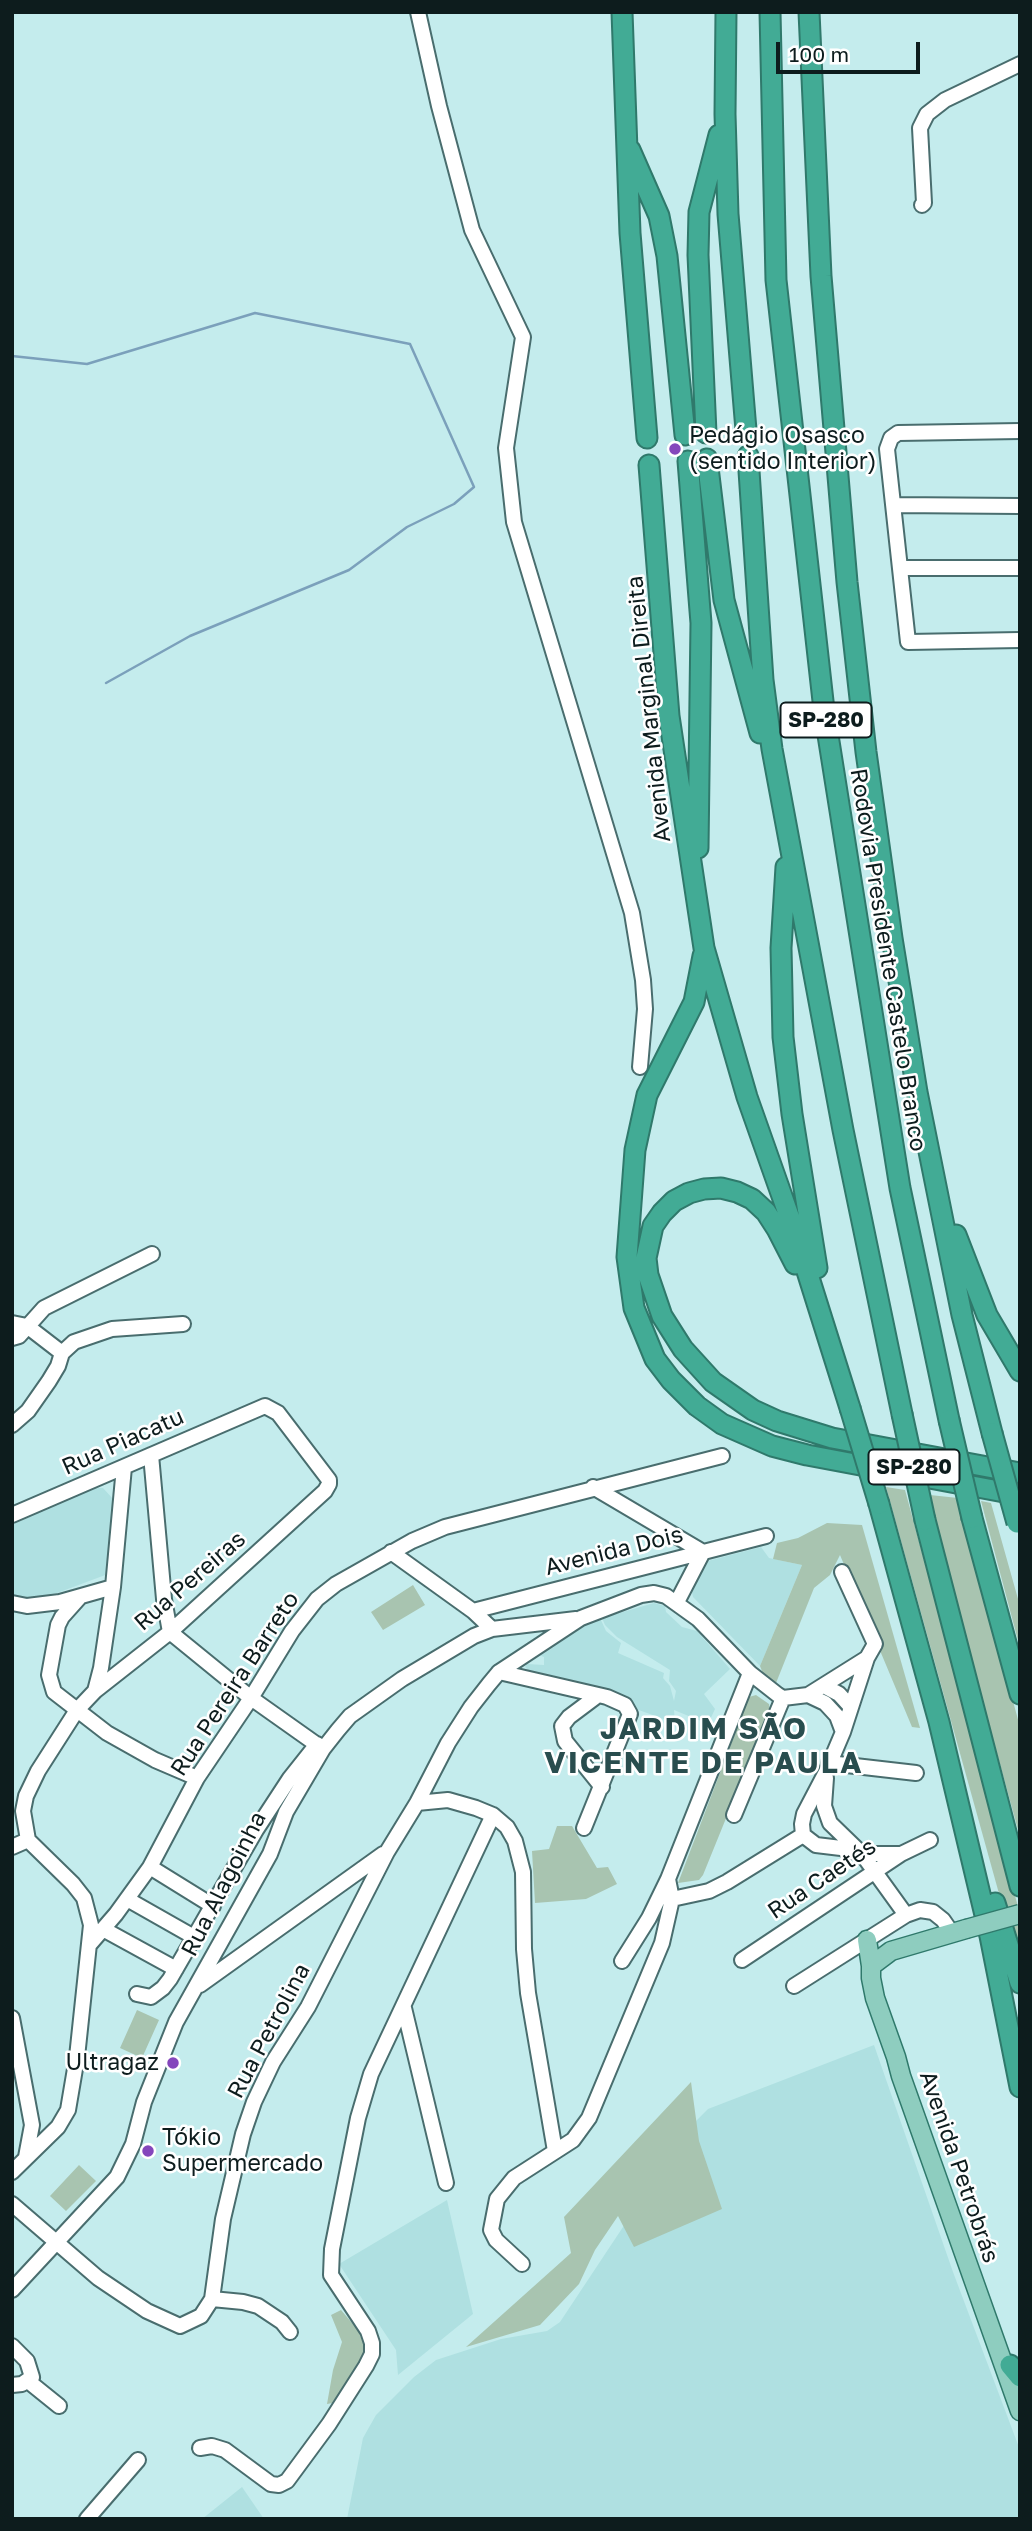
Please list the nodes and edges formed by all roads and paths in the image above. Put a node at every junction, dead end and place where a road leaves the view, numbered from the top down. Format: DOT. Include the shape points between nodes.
graph roads {
  1 [pos="418,12"];
  2 [pos="622,12"];
  3 [pos="726,12"];
  4 [pos="771,12"];
  5 [pos="809,12"];
  6 [pos="1020,64"];
  7 [pos="724,114"];
  8 [pos="626,139"];
  9 [pos="922,205"];
  10 [pos="746,430"];
  11 [pos="1020,431"];
  12 [pos="706,433"];
  13 [pos="685,435"];
  14 [pos="647,438"];
  15 [pos="748,456"];
  16 [pos="649,465"];
  17 [pos="893,505"];
  18 [pos="1020,506"];
  19 [pos="900,568"];
  20 [pos="1020,568"];
  21 [pos="1020,640"];
  22 [pos="787,831"];
  23 [pos="697,905"];
  24 [pos="704,948"];
  25 [pos="640,1067"];
  26 [pos="933,1172"];
  27 [pos="152,1254"];
  28 [pos="12,1324"];
  29 [pos="183,1324"];
  30 [pos="27,1326"];
  31 [pos="827,1335"];
  32 [pos="12,1338"];
  33 [pos="62,1353"];
  34 [pos="1020,1371"];
  35 [pos="12,1425"];
  36 [pos="151,1455"];
  37 [pos="722,1456"];
  38 [pos="124,1467"];
  39 [pos="1020,1474"];
  40 [pos="593,1487"];
  41 [pos="1020,1495"];
  42 [pos="313,1502"];
  43 [pos="12,1515"];
  44 [pos="1018,1528"];
  45 [pos="766,1536"];
  46 [pos="391,1552"];
  47 [pos="703,1552"];
  48 [pos="842,1572"];
  49 [pos="113,1587"];
  50 [pos="79,1598"];
  51 [pos="677,1602"];
  52 [pos="12,1603"];
  53 [pos="473,1611"];
  54 [pos="581,1618"];
  55 [pos="492,1629"];
  56 [pos="170,1632"];
  57 [pos="867,1658"];
  58 [pos="499,1672"];
  59 [pos="750,1673"];
  60 [pos="824,1686"];
  61 [pos="95,1691"];
  62 [pos="1020,1694"];
  63 [pos="808,1695"];
  64 [pos="597,1696"];
  65 [pos="251,1698"];
  66 [pos="783,1698"];
  67 [pos="850,1706"];
  68 [pos="77,1710"];
  69 [pos="939,1722"];
  70 [pos="843,1732"];
  71 [pos="320,1747"];
  72 [pos="828,1767"];
  73 [pos="916,1773"];
  74 [pos="197,1778"];
  75 [pos="601,1787"];
  76 [pos="417,1803"];
  77 [pos="272,1804"];
  78 [pos="18,1811"];
  79 [pos="286,1812"];
  80 [pos="493,1815"];
  81 [pos="734,1815"];
  82 [pos="584,1828"];
  83 [pos="803,1835"];
  84 [pos="29,1840"];
  85 [pos="930,1840"];
  86 [pos="12,1847"];
  87 [pos="387,1852"];
  88 [pos="862,1854"];
  89 [pos="901,1854"];
  90 [pos="150,1867"];
  91 [pos="876,1872"];
  92 [pos="668,1879"];
  93 [pos="1020,1886"];
  94 [pos="127,1899"];
  95 [pos="672,1899"];
  96 [pos="213,1906"];
  97 [pos="1020,1914"];
  98 [pos="906,1915"];
  99 [pos="103,1929"];
  100 [pos="959,1931"];
  101 [pos="194,1937"];
  102 [pos="867,1940"];
  103 [pos="90,1944"];
  104 [pos="891,1951"];
  105 [pos="742,1960"];
  106 [pos="622,1961"];
  107 [pos="871,1966"];
  108 [pos="176,1969"];
  109 [pos="1020,1983"];
  110 [pos="794,1986"];
  111 [pos="195,1989"];
  112 [pos="137,1994"];
  113 [pos="404,2008"];
  114 [pos="12,2018"];
  115 [pos="897,2057"];
  116 [pos="1020,2087"];
  117 [pos="555,2151"];
  118 [pos="26,2159"];
  119 [pos="12,2172"];
  120 [pos="446,2183"];
  121 [pos="12,2204"];
  122 [pos="57,2242"];
  123 [pos="522,2263"];
  124 [pos="12,2290"];
  125 [pos="212,2299"];
  126 [pos="290,2332"];
  127 [pos="12,2346"];
  128 [pos="1015,2371"];
  129 [pos="28,2381"];
  130 [pos="12,2385"];
  131 [pos="1020,2391"];
  132 [pos="59,2406"];
  133 [pos="1020,2411"];
  134 [pos="200,2448"];
  135 [pos="138,2460"];
  136 [pos="87,2519"];
  1 -- 25 [label="street" via="472,230 523,337 506,448 514,522 632,913 645,1009"];
  2 -- 8 [label="highway"];
  3 -- 7 [label="highway"];
  4 -- 62 [label="highway, Rodovia Presidente Castelo Branco / SP-280, bridge" via="776,280 824,710 900,1188 972,1518"];
  5 -- 26 [label="highway, Rodovia Presidente Castelo Branco" via="821,276 847,582 892,937"];
  6 -- 9 [label="street" via="944,100 927,114 920,128"];
  7 -- 10 [label="highway"];
  7 -- 12 [label="highway" via="699,212"];
  8 -- 13 [label="highway" via="659,216 667,256"];
  8 -- 14 [label="highway"];
  11 -- 17 [label="street" via="898,433 887,449"];
  15 -- 22 [label="highway, SP-280" via="763,680"];
  16 -- 23 [label="highway, Avenida Marginal Direita" via="669,716"];
  17 -- 18 [label="street"];
  17 -- 19 [label="street"];
  19 -- 20 [label="street"];
  19 -- 21 [label="street" via="908,642"];
  22 -- 23 [label="highway" via="730,628 698,460"];
  22 -- 31 [label="highway" via="781,948 783,1037"];
  22 -- 93 [label="highway, SP-280, bridge" via="843,1130 925,1520"];
  23 -- 24 [label="highway, Avenida Marginal Direita"];
  24 -- 31 [label="highway" via="747,1097"];
  24 -- 41 [label="highway" via="694,1002 647,1095 635,1150 627,1257 634,1308 655,1359 697,1406 747,1436 807,1455"];
  26 -- 34 [label="highway" via="986,1315"];
  26 -- 44 [label="highway, Rodovia Presidente Castelo Branco, bridge" via="961,1315"];
  27 -- 30 [label="street" via="44,1308"];
  28 -- 30 [label="street"];
  29 -- 33 [label="street" via="112,1329 74,1342"];
  30 -- 32 [label="street"];
  30 -- 33 [label="street"];
  31 -- 39 [label="highway" via="777,1229 752,1199 721,1188 688,1193 674,1201 653,1226 646,1258 662,1315 698,1367 734,1398 777,1421 832,1438"];
  31 -- 69 [label="highway, bridge"];
  33 -- 35 [label="street" via="49,1381"];
  36 -- 38 [label="street, Rua Piacatu"];
  36 -- 42 [label="street, Rua Piacatu" via="265,1406 273,1409 326,1475 329,1484"];
  36 -- 56 [label="street"];
  37 -- 40 [label="street, Rua Pereira Barreto"];
  38 -- 43 [label="street, Rua Piacatu"];
  38 -- 49 [label="street"];
  40 -- 46 [label="street, Rua Pereira Barreto" via="445,1527"];
  40 -- 47 [label="street"];
  42 -- 56 [label="street, Rua Pereiras"];
  45 -- 47 [label="street, Avenida Dois"];
  46 -- 53 [label="street"];
  46 -- 65 [label="street, Rua Pereira Barreto" via="317,1599 292,1630"];
  47 -- 51 [label="street"];
  47 -- 53 [label="street, Avenida Dois"];
  48 -- 57 [label="street" via="875,1644"];
  49 -- 50 [label="street"];
  49 -- 61 [label="street"];
  50 -- 52 [label="street" via="35,1605"];
  50 -- 68 [label="street" via="58,1625 48,1675 54,1692"];
  51 -- 54 [label="street" via="654,1593"];
  51 -- 59 [label="street"];
  53 -- 55 [label="street"];
  54 -- 55 [label="street, Rua Alagoinha"];
  54 -- 58 [label="street, Rua Petrolina"];
  55 -- 71 [label="street, Rua Alagoinha" via="456,1645 350,1716"];
  56 -- 61 [label="street, Rua Pereiras"];
  56 -- 65 [label="street"];
  57 -- 60 [label="street"];
  57 -- 67 [label="street"];
  58 -- 64 [label="street"];
  58 -- 76 [label="street, Rua Petrolina" via="471,1707"];
  59 -- 66 [label="street"];
  59 -- 92 [label="street"];
  60 -- 63 [label="street"];
  60 -- 67 [label="street"];
  61 -- 68 [label="street, Rua Pereiras"];
  63 -- 66 [label="street"];
  63 -- 70 [label="street" via="832,1709"];
  64 -- 75 [label="street" via="625,1705 630,1714"];
  64 -- 75 [label="street" via="562,1727 565,1741"];
  65 -- 71 [label="street"];
  65 -- 74 [label="street, Rua Pereira Barreto"];
  66 -- 81 [label="street"];
  67 -- 70 [label="street"];
  68 -- 74 [label="street" via="129,1746"];
  68 -- 78 [label="street, Rua Pereiras"];
  69 -- 109 [label="highway"];
  69 -- 116 [label="highway"];
  70 -- 72 [label="street"];
  71 -- 77 [label="street"];
  71 -- 79 [label="street, Rua Alagoinha"];
  72 -- 73 [label="street"];
  72 -- 83 [label="street" via="804,1814"];
  72 -- 88 [label="street" via="826,1815 835,1830"];
  74 -- 90 [label="street, Rua Pereira Barreto"];
  75 -- 82 [label="street"];
  76 -- 80 [label="street" via="447,1800"];
  76 -- 87 [label="street, Rua Petrolina"];
  77 -- 79 [label="street"];
  77 -- 96 [label="street"];
  78 -- 84 [label="street"];
  79 -- 111 [label="street, Rua Alagoinha" via="270,1854"];
  80 -- 113 [label="street"];
  80 -- 117 [label="street" via="507,1827 520,1855 525,1970"];
  83 -- 88 [label="street" via="816,1845"];
  83 -- 95 [label="street" via="709,1891"];
  84 -- 86 [label="street"];
  84 -- 103 [label="street" via="84,1898"];
  85 -- 89 [label="street, Rua Caetés"];
  87 -- 111 [label="street"];
  87 -- 125 [label="street, Rua Petrolina" via="254,2102 223,2219"];
  88 -- 89 [label="street"];
  88 -- 91 [label="street"];
  89 -- 91 [label="street, Rua Caetés"];
  90 -- 94 [label="street, Rua Pereira Barreto"];
  90 -- 96 [label="street"];
  91 -- 98 [label="street"];
  91 -- 105 [label="street, Rua Caetés"];
  92 -- 95 [label="street"];
  92 -- 106 [label="street"];
  94 -- 99 [label="street, Rua Pereira Barreto"];
  94 -- 101 [label="street"];
  95 -- 117 [label="street" via="662,1942 589,2118 573,2140"];
  96 -- 101 [label="street"];
  97 -- 100 [label="main road, bridge"];
  98 -- 100 [label="street" via="933,1912"];
  98 -- 102 [label="street"];
  99 -- 103 [label="street, Rua Pereira Barreto"];
  99 -- 108 [label="street"];
  100 -- 104 [label="main road"];
  101 -- 108 [label="street"];
  102 -- 104 [label="main road"];
  102 -- 107 [label="main road, Avenida Petrobrás"];
  102 -- 110 [label="street"];
  103 -- 118 [label="street" via="68,2110"];
  104 -- 107 [label="main road"];
  107 -- 115 [label="main road, Avenida Petrobrás" via="875,1998"];
  108 -- 112 [label="street" via="156,1994"];
  111 -- 122 [label="street, Rua Alagoinha" via="153,2077 125,2162 107,2190"];
  113 -- 120 [label="street"];
  113 -- 134 [label="street" via="363,2098 331,2261 331,2275 368,2331 372,2354 287,2482 271,2484 225,2450"];
  114 -- 118 [label="street" via="32,2125"];
  115 -- 128 [label="main road, Avenida Petrobrás" via="908,2074"];
  115 -- 133 [label="main road, Avenida Petrobrás"];
  117 -- 123 [label="street" via="514,2178 493,2210 491,2230 496,2240"];
  118 -- 119 [label="street"];
  121 -- 122 [label="street"];
  122 -- 124 [label="street, Rua Alagoinha"];
  122 -- 125 [label="street" via="118,2292 166,2321 180,2326 189,2323 201,2316"];
  125 -- 126 [label="street" via="258,2306"];
  127 -- 129 [label="street" via="31,2369"];
  128 -- 131 [label="main road, Avenida Petrobrás"];
  129 -- 130 [label="street"];
  129 -- 132 [label="street"];
  135 -- 136 [label="street"];
}
